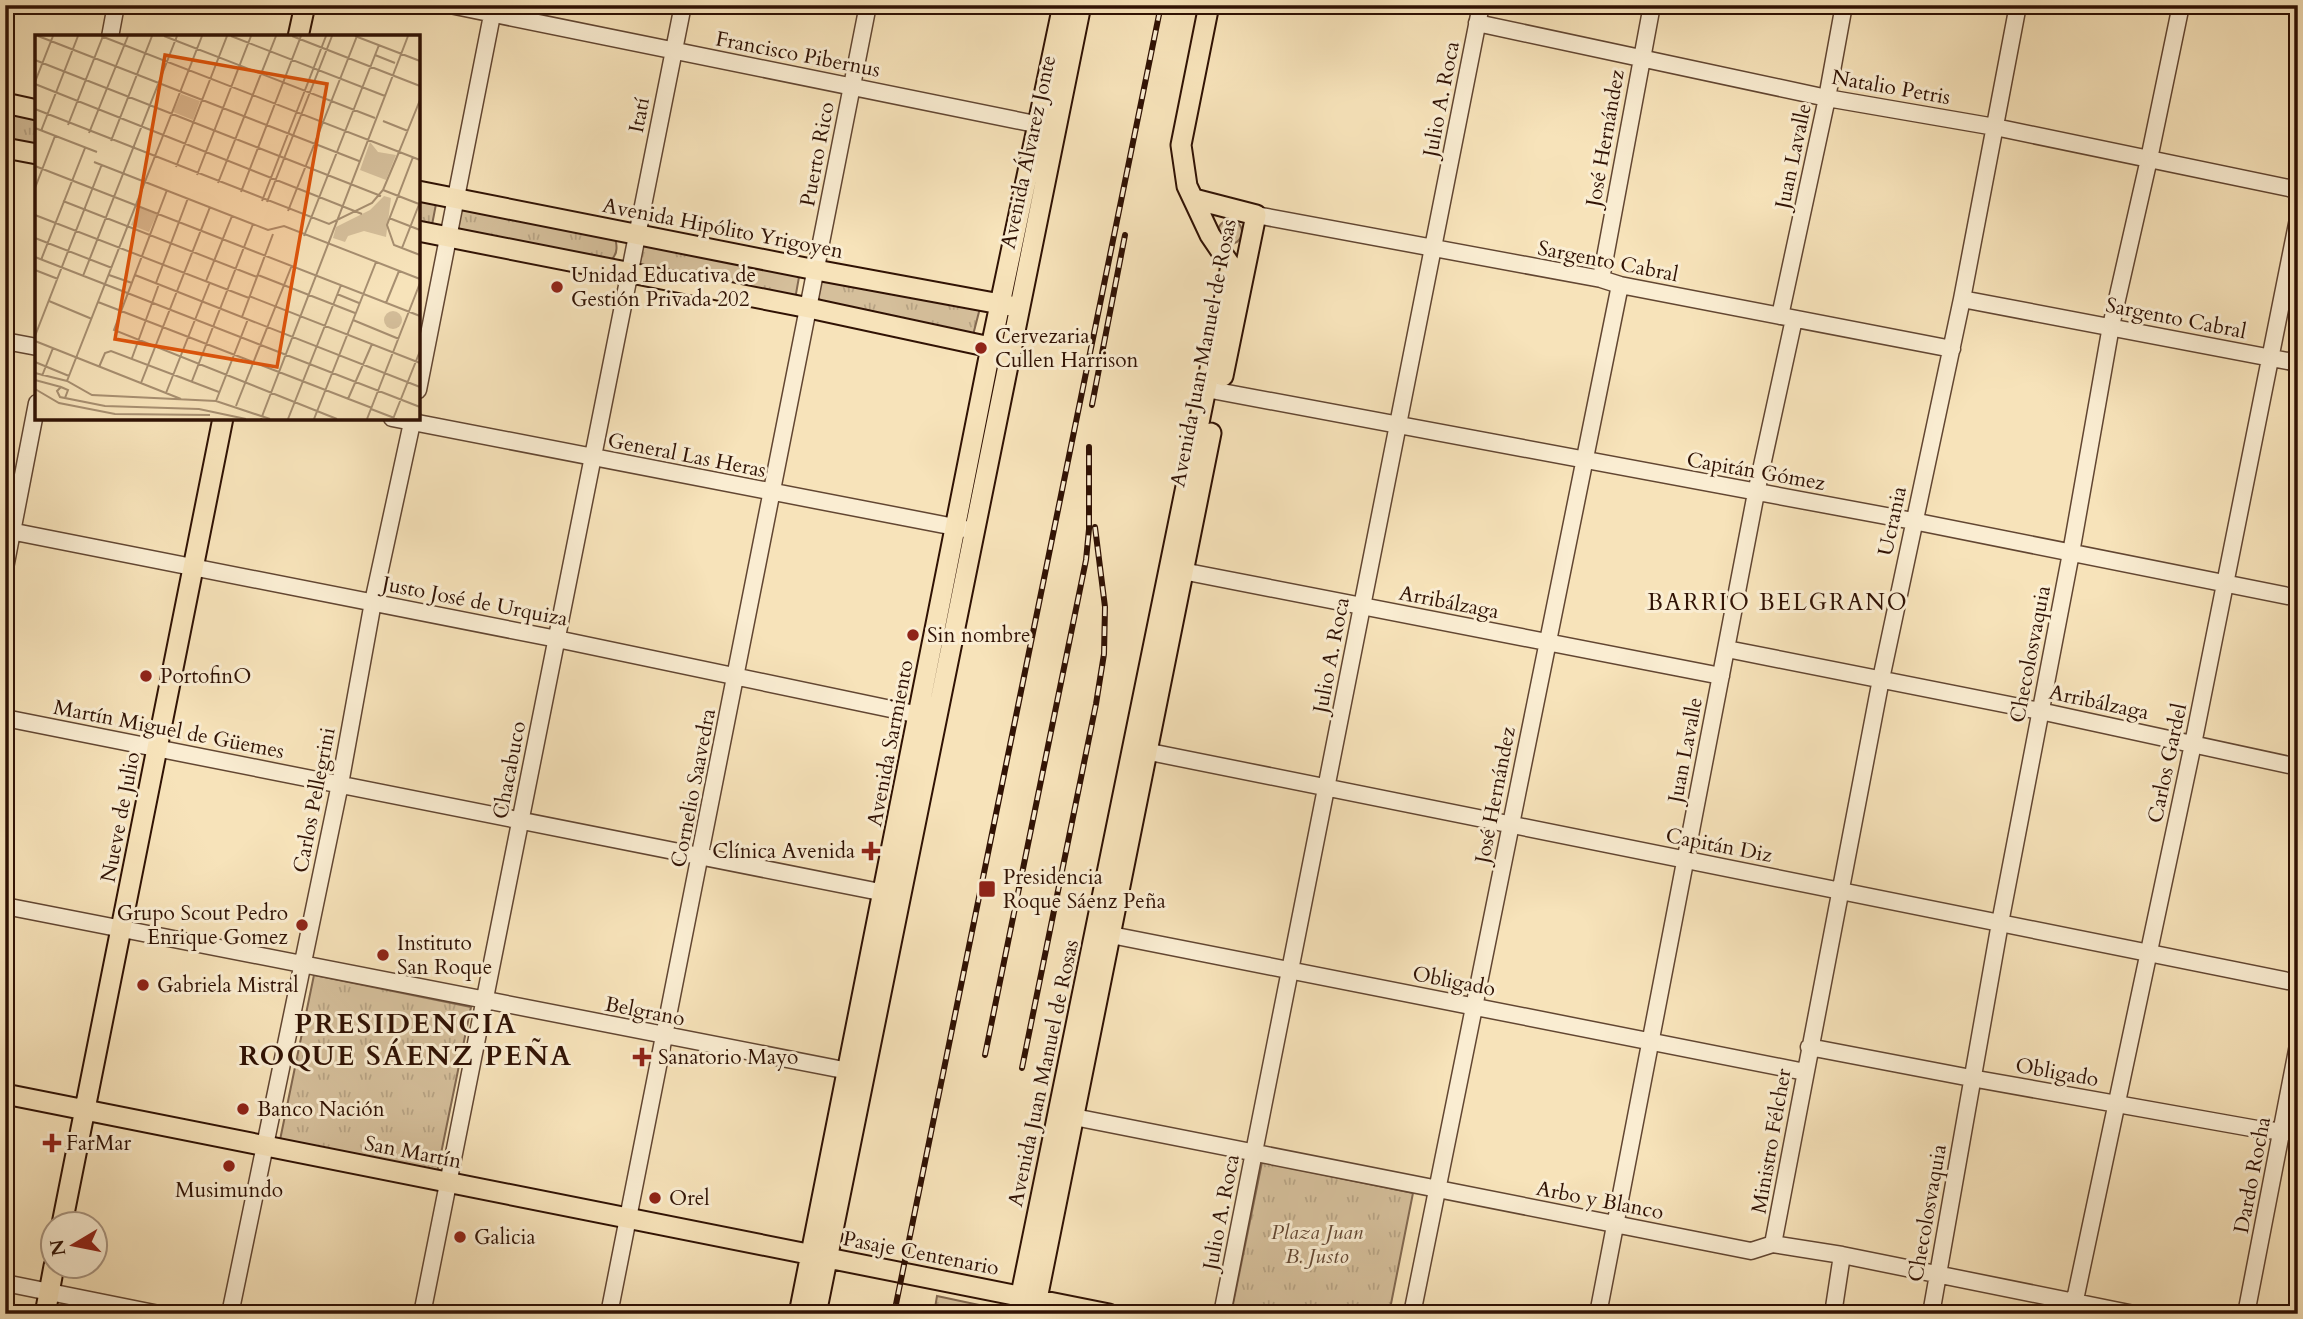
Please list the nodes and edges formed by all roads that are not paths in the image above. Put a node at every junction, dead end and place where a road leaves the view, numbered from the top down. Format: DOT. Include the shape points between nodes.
graph roads {
  1 [pos="116,5"];
  2 [pos="305,5"];
  3 [pos="450,5"];
  4 [pos="683,5"];
  5 [pos="868,5"];
  6 [pos="1063,5"];
  7 [pos="1081,5"];
  8 [pos="1209,5"];
  9 [pos="1220,5"];
  10 [pos="1481,5"];
  11 [pos="1652,5"];
  12 [pos="1844,5"];
  13 [pos="2018,5"];
  14 [pos="2180,5"];
  15 [pos="493,10"];
  16 [pos="1477,23"];
  17 [pos="110,35"];
  18 [pos="298,35"];
  19 [pos="674,51"];
  20 [pos="1642,57"];
  21 [pos="851,87"];
  22 [pos="1827,97"];
  23 [pos="5,103"];
  24 [pos="35,110"];
  25 [pos="1047,127"];
  26 [pos="1995,127"];
  27 [pos="5,148"];
  28 [pos="35,154"];
  29 [pos="2150,159"];
  30 [pos="1184,174"];
  31 [pos="2298,190"];
  32 [pos="420,191"];
  33 [pos="1195,199"];
  34 [pos="455,200"];
  35 [pos="1224,207"];
  36 [pos="1256,215"];
  37 [pos="2298,219"];
  38 [pos="420,231"];
  39 [pos="637,234"];
  40 [pos="1210,235"];
  41 [pos="448,237"];
  42 [pos="1433,249"];
  43 [pos="1248,254"];
  44 [pos="1229,260"];
  45 [pos="816,270"];
  46 [pos="629,274"];
  47 [pos="1601,279"];
  48 [pos="1620,285"];
  49 [pos="1962,299"];
  50 [pos="1010,306"];
  51 [pos="809,308"];
  52 [pos="1787,317"];
  53 [pos="2111,326"];
  54 [pos="5,341"];
  55 [pos="35,347"];
  56 [pos="1001,349"];
  57 [pos="1952,349"];
  58 [pos="2270,358"];
  59 [pos="2298,363"];
  60 [pos="420,380"];
  61 [pos="1213,390"];
  62 [pos="35,411"];
  63 [pos="223,420"];
  64 [pos="412,420"];
  65 [pos="1398,425"];
  66 [pos="592,458"];
  67 [pos="1584,461"];
  68 [pos="772,493"];
  69 [pos="1756,493"];
  70 [pos="1913,521"];
  71 [pos="965,529"];
  72 [pos="9,531"];
  73 [pos="2071,553"];
  74 [pos="5,568"];
  75 [pos="194,568"];
  76 [pos="1176,570"];
  77 [pos="2226,583"];
  78 [pos="2298,598"];
  79 [pos="373,602"];
  80 [pos="1362,606"];
  81 [pos="557,639"];
  82 [pos="1548,642"];
  83 [pos="1727,649"];
  84 [pos="736,676"];
  85 [pos="1721,676"];
  86 [pos="1881,679"];
  87 [pos="2040,711"];
  88 [pos="928,717"];
  89 [pos="5,718"];
  90 [pos="2193,744"];
  91 [pos="157,749"];
  92 [pos="1140,750"];
  93 [pos="2298,766"];
  94 [pos="340,784"];
  95 [pos="1326,787"];
  96 [pos="520,820"];
  97 [pos="1511,824"];
  98 [pos="701,856"];
  99 [pos="1686,859"];
  100 [pos="1841,891"];
  101 [pos="892,895"];
  102 [pos="5,906"];
  103 [pos="2000,923"];
  104 [pos="121,928"];
  105 [pos="1103,933"];
  106 [pos="2149,953"];
  107 [pos="301,964"];
  108 [pos="1290,970"];
  109 [pos="2298,983"];
  110 [pos="486,1000"];
  111 [pos="1474,1007"];
  112 [pos="665,1037"];
  113 [pos="1650,1042"];
  114 [pos="2298,1045"];
  115 [pos="1810,1047"];
  116 [pos="1805,1072"];
  117 [pos="856,1073"];
  118 [pos="1971,1079"];
  119 [pos="5,1094"];
  120 [pos="2118,1105"];
  121 [pos="84,1110"];
  122 [pos="1066,1115"];
  123 [pos="2290,1131"];
  124 [pos="264,1146"];
  125 [pos="1254,1153"];
  126 [pos="448,1182"];
  127 [pos="1437,1189"];
  128 [pos="65,1210"];
  129 [pos="628,1218"];
  130 [pos="1614,1224"];
  131 [pos="1773,1244"];
  132 [pos="1842,1255"];
  133 [pos="820,1256"];
  134 [pos="1938,1274"];
  135 [pos="51,1280"];
  136 [pos="5,1283"];
  137 [pos="49,1292"];
  138 [pos="1027,1306"];
  139 [pos="2073,1307"];
  140 [pos="45,1314"];
  141 [pos="159,1314"];
  142 [pos="230,1314"];
  143 [pos="422,1314"];
  144 [pos="609,1314"];
  145 [pos="799,1314"];
  146 [pos="816,1314"];
  147 [pos="1109,1314"];
  148 [pos="1222,1314"];
  149 [pos="1412,1314"];
  150 [pos="1598,1314"];
  151 [pos="1833,1314"];
  152 [pos="1931,1314"];
  153 [pos="2134,1314"];
  154 [pos="2246,1314"];
  1 -- 17 [label="street"];
  2 -- 18 [label="main road"];
  3 -- 15 [label="street, Francisco Pibernus"];
  4 -- 19 [label="street, Itatí"];
  5 -- 21 [label="street, Puerto Rico"];
  6 -- 25 [label="main road, Avenida Álvarez Jonte"];
  7 -- 25 [label="main road, Avenida Álvarez Jonte"];
  8 -- 30 [label="main road" via="1181,145"];
  9 -- 30 [label="main road"];
  10 -- 16 [label="street, Julio A. Roca"];
  11 -- 20 [label="street, José Hernández"];
  12 -- 22 [label="street, Juan Lavalle"];
  13 -- 26 [label="street, Ucrania"];
  14 -- 29 [label="street, Checolosvaquia"];
  15 -- 19 [label="street, Francisco Pibernus"];
  15 -- 34 [label="street"];
  16 -- 20 [label="street, Natalio Petris"];
  16 -- 42 [label="street, Julio A. Roca"];
  19 -- 21 [label="street, Francisco Pibernus"];
  19 -- 39 [label="street, Itatí"];
  20 -- 22 [label="street, Natalio Petris"];
  20 -- 47 [label="street, José Hernández"];
  21 -- 25 [label="street, Francisco Pibernus"];
  21 -- 45 [label="street, Puerto Rico"];
  22 -- 26 [label="street, Natalio Petris"];
  22 -- 52 [label="street, Juan Lavalle"];
  23 -- 24 [label="main road"];
  25 -- 50 [label="main road, Avenida Álvarez Jonte"];
  26 -- 29 [label="street, Natalio Petris"];
  26 -- 49 [label="street, Ucrania"];
  27 -- 28 [label="main road"];
  29 -- 31 [label="street, Natalio Petris"];
  29 -- 53 [label="street, Checolosvaquia"];
  30 -- 33 [label="main road"];
  32 -- 34 [label="main road, Avenida Hipólito Yrigoyen"];
  33 -- 35 [label="main road, Avenida Juan Manuel de Rosas"];
  33 -- 40 [label="main road, Avenida Juan Manuel de Rosas"];
  34 -- 39 [label="main road, Avenida Hipólito Yrigoyen"];
  34 -- 41 [label="street"];
  35 -- 36 [label="main road, Avenida Juan Manuel de Rosas"];
  35 -- 40 [label="main road" via="1212,220"];
  36 -- 42 [label="street, Sargento Cabral"];
  36 -- 43 [label="main road, Avenida Juan Manuel de Rosas"];
  37 -- 58 [label="street, Carlos Gardel"];
  38 -- 41 [label="main road"];
  39 -- 45 [label="main road, Avenida Hipólito Yrigoyen"];
  39 -- 46 [label="street, Chacabuco"];
  40 -- 44 [label="main road, Avenida Juan Manuel de Rosas"];
  41 -- 46 [label="main road"];
  41 -- 60 [label="street"];
  42 -- 47 [label="street, Sargento Cabral"];
  42 -- 65 [label="street, Julio A. Roca"];
  43 -- 44 [label="main road"];
  43 -- 61 [label="main road, Avenida Juan Manuel de Rosas"];
  44 -- 61 [label="main road, Avenida Juan Manuel de Rosas"];
  45 -- 50 [label="main road, Avenida Hipólito Yrigoyen"];
  45 -- 51 [label="street, Cornelio Saavedra"];
  46 -- 51 [label="main road"];
  46 -- 66 [label="street, Chacabuco"];
  47 -- 48 [label="street, Sargento Cabral"];
  48 -- 52 [label="street, Sargento Cabral"];
  48 -- 67 [label="street, José Hernández"];
  49 -- 53 [label="street, Sargento Cabral"];
  49 -- 57 [label="street, Ucrania"];
  50 -- 56 [label="main road, Avenida Sarmiento"];
  51 -- 56 [label="main road"];
  51 -- 68 [label="street, Cornelio Saavedra"];
  52 -- 57 [label="street, Sargento Cabral"];
  52 -- 69 [label="street, Juan Lavalle"];
  53 -- 58 [label="street, Sargento Cabral"];
  53 -- 73 [label="street, Checolosvaquia"];
  54 -- 55 [label="street"];
  56 -- 71 [label="main road, Avenida Sarmiento"];
  57 -- 70 [label="street, Ucrania"];
  58 -- 59 [label="street, Sargento Cabral"];
  58 -- 77 [label="street, Carlos Gardel"];
  61 -- 65 [label="street, Capitán Gómez"];
  61 -- 76 [label="main road, Avenida Juan Manuel de Rosas"];
  62 -- 72 [label="street"];
  63 -- 75 [label="main road, Nueve de Julio"];
  64 -- 66 [label="street, General Las Heras"];
  64 -- 79 [label="street, Carlos Pellegrini"];
  65 -- 67 [label="street, Capitán Gómez"];
  65 -- 80 [label="street, Julio A. Roca"];
  66 -- 68 [label="street, General Las Heras"];
  66 -- 81 [label="street, Chacabuco"];
  67 -- 69 [label="street, Capitán Gómez"];
  67 -- 82 [label="street, José Hernández"];
  68 -- 71 [label="street, General Las Heras"];
  68 -- 84 [label="street, Cornelio Saavedra"];
  69 -- 70 [label="street, Capitán Gómez"];
  69 -- 83 [label="street, Juan Lavalle"];
  70 -- 73 [label="street, Capitán Gómez"];
  70 -- 86 [label="street, Ucrania"];
  71 -- 88 [label="main road, Avenida Sarmiento"];
  72 -- 74 [label="street"];
  72 -- 75 [label="street, Justo José de Urquiza"];
  73 -- 77 [label="street, Capitán Gómez"];
  73 -- 87 [label="street, Checolosvaquia"];
  75 -- 79 [label="street, Justo José de Urquiza"];
  75 -- 91 [label="main road, Nueve de Julio"];
  76 -- 80 [label="street, Arribálzaga"];
  76 -- 92 [label="main road, Avenida Juan Manuel de Rosas"];
  77 -- 78 [label="street, Capitán Gómez"];
  77 -- 90 [label="street, Carlos Gardel"];
  79 -- 81 [label="street, Justo José de Urquiza"];
  79 -- 94 [label="street, Carlos Pellegrini"];
  80 -- 82 [label="street, Arribálzaga"];
  80 -- 95 [label="street, Julio A. Roca"];
  81 -- 84 [label="street, Justo José de Urquiza"];
  81 -- 96 [label="street, Chacabuco"];
  82 -- 85 [label="street, Arribálzaga"];
  82 -- 97 [label="street, José Hernández"];
  83 -- 85 [label="street, Juan Lavalle"];
  83 -- 86 [label="street, Arribálzaga"];
  84 -- 88 [label="street, Justo José de Urquiza"];
  84 -- 98 [label="street, Cornelio Saavedra"];
  85 -- 99 [label="street, Juan Lavalle"];
  86 -- 87 [label="street, Arribálzaga"];
  86 -- 100 [label="street, Ucrania"];
  87 -- 90 [label="street, Arribálzaga"];
  87 -- 103 [label="street, Checolosvaquia"];
  88 -- 101 [label="main road, Avenida Sarmiento"];
  89 -- 91 [label="street, Martín Miguel de Güemes"];
  90 -- 93 [label="street, Arribálzaga"];
  90 -- 106 [label="street, Carlos Gardel"];
  91 -- 94 [label="street, Martín Miguel de Güemes"];
  91 -- 104 [label="main road, Nueve de Julio"];
  92 -- 95 [label="street, Capitán Diz"];
  92 -- 105 [label="main road, Avenida Juan Manuel de Rosas"];
  94 -- 96 [label="street, Martín Miguel de Güemes"];
  94 -- 107 [label="street, Carlos Pellegrini"];
  95 -- 97 [label="street, Capitán Diz"];
  95 -- 108 [label="street, Julio A. Roca"];
  96 -- 98 [label="street, Martín Miguel de Güemes"];
  96 -- 110 [label="street, Chacabuco"];
  97 -- 99 [label="street, Capitán Diz"];
  97 -- 111 [label="street, José Hernández"];
  98 -- 101 [label="street, Martín Miguel de Güemes"];
  98 -- 112 [label="street, Cornelio Saavedra"];
  99 -- 100 [label="street, Capitán Diz"];
  99 -- 113 [label="street, Juan Lavalle"];
  100 -- 103 [label="street, Capitán Diz"];
  100 -- 115 [label="street, Ucrania"];
  101 -- 117 [label="main road, Avenida Sarmiento"];
  102 -- 104 [label="street, Belgrano"];
  103 -- 106 [label="street, Capitán Diz"];
  103 -- 118 [label="street, Checolosvaquia"];
  104 -- 107 [label="street, Belgrano"];
  104 -- 121 [label="main road, Nueve de Julio"];
  105 -- 108 [label="street, Obligado"];
  105 -- 122 [label="main road, Avenida Juan Manuel de Rosas"];
  106 -- 109 [label="street, Capitán Diz"];
  106 -- 120 [label="street, Carlos Gardel"];
  107 -- 110 [label="street, Belgrano"];
  107 -- 124 [label="street, Carlos Pellegrini"];
  108 -- 111 [label="street, Obligado"];
  108 -- 125 [label="street, Julio A. Roca"];
  110 -- 112 [label="street, Belgrano"];
  110 -- 126 [label="street, Chacabuco"];
  111 -- 113 [label="street, Obligado"];
  111 -- 127 [label="street, José Hernández"];
  112 -- 117 [label="street, Belgrano"];
  112 -- 129 [label="street, Cornelio Saavedra"];
  113 -- 116 [label="street, Obligado"];
  113 -- 130 [label="street, Juan Lavalle"];
  114 -- 123 [label="street, Dardo Rocha"];
  115 -- 116 [label="street, Ministro Félcher"];
  115 -- 118 [label="street, Obligado"];
  116 -- 131 [label="street, Ministro Félcher"];
  117 -- 133 [label="main road, Avenida Sarmiento"];
  118 -- 120 [label="street, Obligado"];
  118 -- 134 [label="street, Checolosvaquia"];
  119 -- 121 [label="main road, San Martín"];
  120 -- 123 [label="street, Obligado"];
  120 -- 139 [label="street, Carlos Gardel"];
  121 -- 124 [label="main road, San Martín"];
  121 -- 128 [label="main road, Nueve de Julio"];
  122 -- 125 [label="street, Arbo y Blanco"];
  122 -- 138 [label="main road, Avenida Juan Manuel de Rosas"];
  123 -- 154 [label="street, Dardo Rocha"];
  124 -- 126 [label="main road, San Martín"];
  124 -- 142 [label="street, Carlos Pellegrini"];
  125 -- 127 [label="street, Arbo y Blanco"];
  125 -- 148 [label="street, Julio A. Roca"];
  126 -- 129 [label="main road, San Martín"];
  126 -- 143 [label="street, Chacabuco"];
  127 -- 130 [label="street, Arbo y Blanco"];
  127 -- 149 [label="street, José Hernández"];
  129 -- 133 [label="main road, San Martín"];
  129 -- 144 [label="street, Cornelio Saavedra"];
  130 -- 131 [label="street, Arbo y Blanco" via="1751,1251"];
  130 -- 150 [label="street, Juan Lavalle"];
  131 -- 132 [label="street, Arbo y Blanco"];
  132 -- 134 [label="street, Arbo y Blanco"];
  132 -- 151 [label="street"];
  133 -- 138 [label="main road, Pasaje Centenario"];
  133 -- 145 [label="main road, Avenida Sarmiento"];
  133 -- 146 [label="main road, Avenida Sarmiento"];
  134 -- 139 [label="street, Arbo y Blanco"];
  134 -- 152 [label="street, Checolosvaquia"];
  135 -- 137 [label="main road"];
  136 -- 137 [label="street"];
  137 -- 140 [label="main road"];
  137 -- 141 [label="street"];
  138 -- 147 [label="main road, Pasaje Centenario"];
  139 -- 153 [label="street, Arbo y Blanco"];
}
